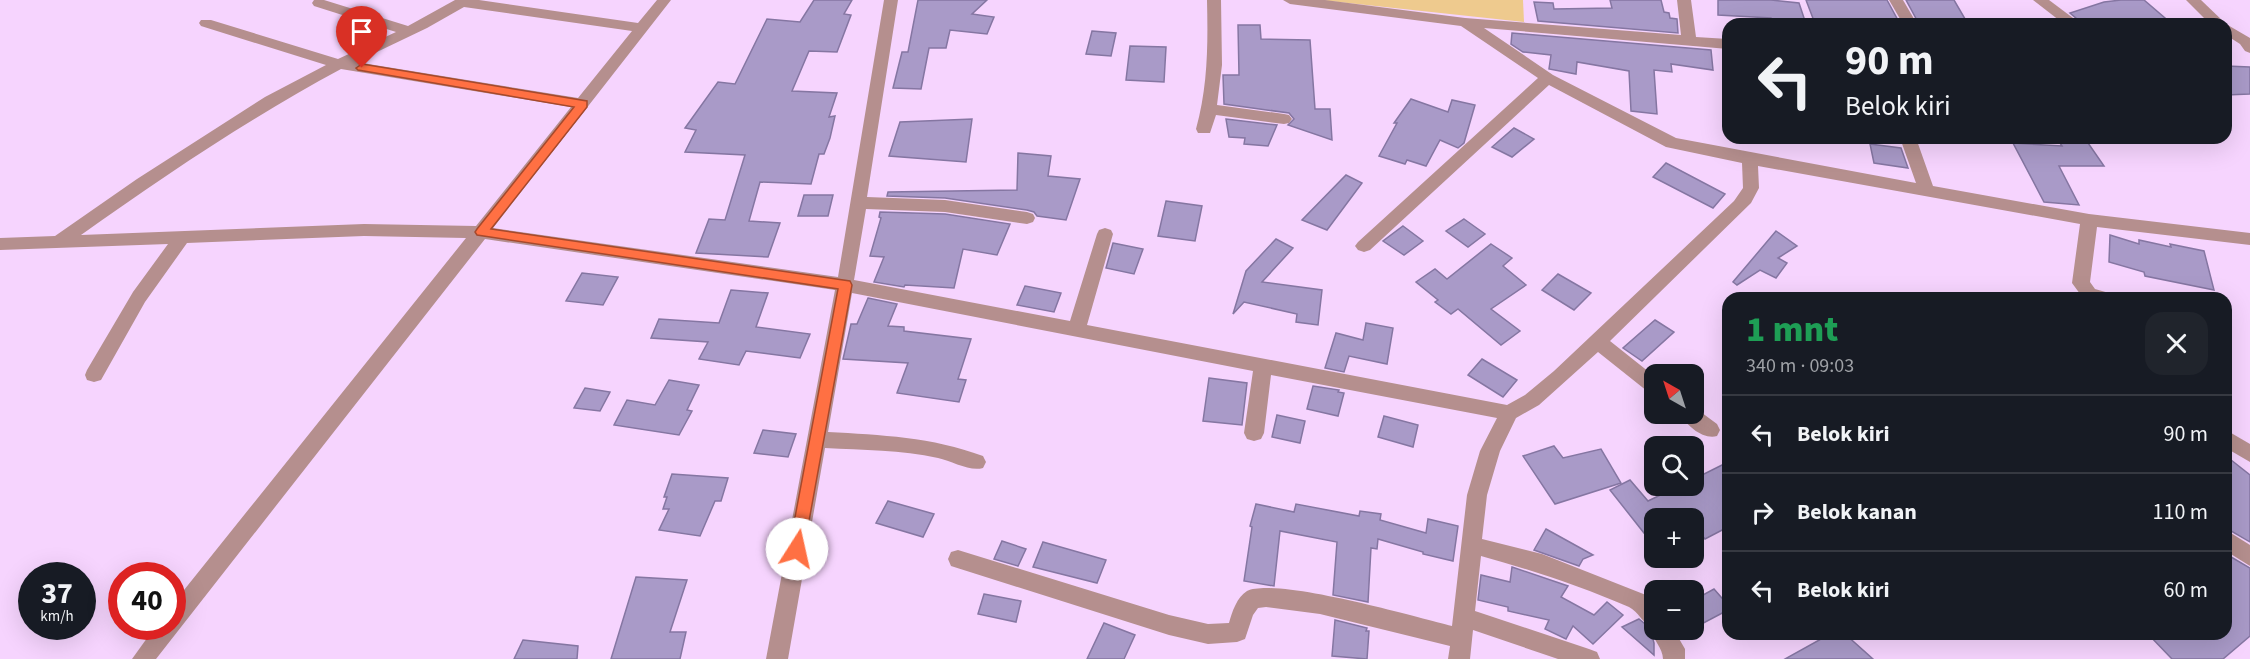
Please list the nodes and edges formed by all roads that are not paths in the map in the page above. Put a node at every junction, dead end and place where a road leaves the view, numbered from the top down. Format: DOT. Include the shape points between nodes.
graph roads {
  1 [pos="664,0"];
  2 [pos="891,0"];
  3 [pos="1214,0"];
  4 [pos="1290,0"];
  5 [pos="1684,0"];
  6 [pos="1896,0"];
  7 [pos="2040,0"];
  8 [pos="2193,0"];
  9 [pos="464,1"];
  10 [pos="319,3"];
  11 [pos="1906,18"];
  12 [pos="2066,18"];
  13 [pos="2212,18"];
  14 [pos="1465,22"];
  15 [pos="206,23"];
  16 [pos="642,27"];
  17 [pos="410,31"];
  18 [pos="2232,33"];
  19 [pos="1689,42"];
  20 [pos="2232,43"];
  21 [pos="2248,43"];
  22 [pos="1722,44"];
  23 [pos="339,64"];
  24 [pos="1548,78"];
  25 [pos="583,104"];
  26 [pos="1210,109"];
  27 [pos="1284,119"];
  28 [pos="1204,129"];
  29 [pos="1910,144"];
  30 [pos="1749,159"];
  31 [pos="1927,191"];
  32 [pos="858,203"];
  33 [pos="1027,218"];
  34 [pos="2090,220"];
  35 [pos="482,232"];
  36 [pos="1105,234"];
  37 [pos="181,239"];
  38 [pos="2250,239"];
  39 [pos="57,243"];
  40 [pos="0,244"];
  41 [pos="1364,246"];
  42 [pos="845,285"];
  43 [pos="2088,292"];
  44 [pos="1077,329"];
  45 [pos="1599,342"];
  46 [pos="1263,367"];
  47 [pos="94,375"];
  48 [pos="1644,378"];
  49 [pos="1509,413"];
  50 [pos="1702,424"];
  51 [pos="1710,430"];
  52 [pos="1254,433"];
  53 [pos="817,440"];
  54 [pos="2232,442"];
  55 [pos="2250,454"];
  56 [pos="976,462"];
  57 [pos="1472,544"];
  58 [pos="2232,544"];
  59 [pos="2250,557"];
  60 [pos="958,559"];
  61 [pos="186,604"];
  62 [pos="1644,604"];
  63 [pos="1462,639"];
  64 [pos="158,640"];
  65 [pos="1668,640"];
  66 [pos="143,659"];
  67 [pos="777,659"];
  68 [pos="1588,659"];
  69 [pos="1674,659"];
  1 -- 16 [label="street"];
  2 -- 32 [label="street"];
  3 -- 26 [label="street"];
  4 -- 14 [label="street"];
  5 -- 19 [label="street"];
  6 -- 11 [label="street"];
  7 -- 12 [label="street"];
  8 -- 13 [label="street"];
  9 -- 16 [label="street"];
  9 -- 17 [label="street"];
  10 -- 17 [label="street"];
  14 -- 19 [label="street"];
  14 -- 24 [label="street"];
  15 -- 23 [label="street"];
  16 -- 25 [label="street"];
  17 -- 23 [label="street"];
  18 -- 21 [label="street"];
  19 -- 22 [label="street"];
  20 -- 21 [label="street"];
  23 -- 25 [label="street"];
  23 -- 39 [label="street" via="270,101"];
  24 -- 30 [label="street" via="1672,143"];
  24 -- 41 [label="street"];
  25 -- 35 [label="street"];
  26 -- 27 [label="street"];
  26 -- 28 [label="street"];
  29 -- 31 [label="street"];
  30 -- 31 [label="street"];
  30 -- 45 [label="street" via="1754,182 1750,194"];
  31 -- 34 [label="street"];
  32 -- 33 [label="street" via="945,206"];
  32 -- 42 [label="street"];
  34 -- 38 [label="street"];
  34 -- 43 [label="street" via="2081,283"];
  35 -- 37 [label="street" via="364,230"];
  35 -- 42 [label="street"];
  35 -- 61 [label="street"];
  36 -- 44 [label="street"];
  37 -- 39 [label="street"];
  37 -- 47 [label="street" via="140,297"];
  39 -- 40 [label="street"];
  42 -- 44 [label="street"];
  42 -- 53 [label="street"];
  44 -- 46 [label="street"];
  45 -- 48 [label="street"];
  45 -- 49 [label="street" via="1532,400"];
  46 -- 49 [label="street"];
  46 -- 52 [label="street"];
  49 -- 57 [label="street" via="1483,473"];
  50 -- 51 [label="street"];
  53 -- 56 [label="street" via="900,445 958,454"];
  53 -- 67 [label="street"];
  54 -- 55 [label="street"];
  57 -- 62 [label="street" via="1542,563"];
  57 -- 63 [label="street"];
  58 -- 59 [label="street"];
  60 -- 63 [label="street" via="1208,634 1237,632 1251,600 1261,597 1318,605"];
  63 -- 68 [label="street"];
  64 -- 66 [label="street"];
  65 -- 69 [label="street"];
}
